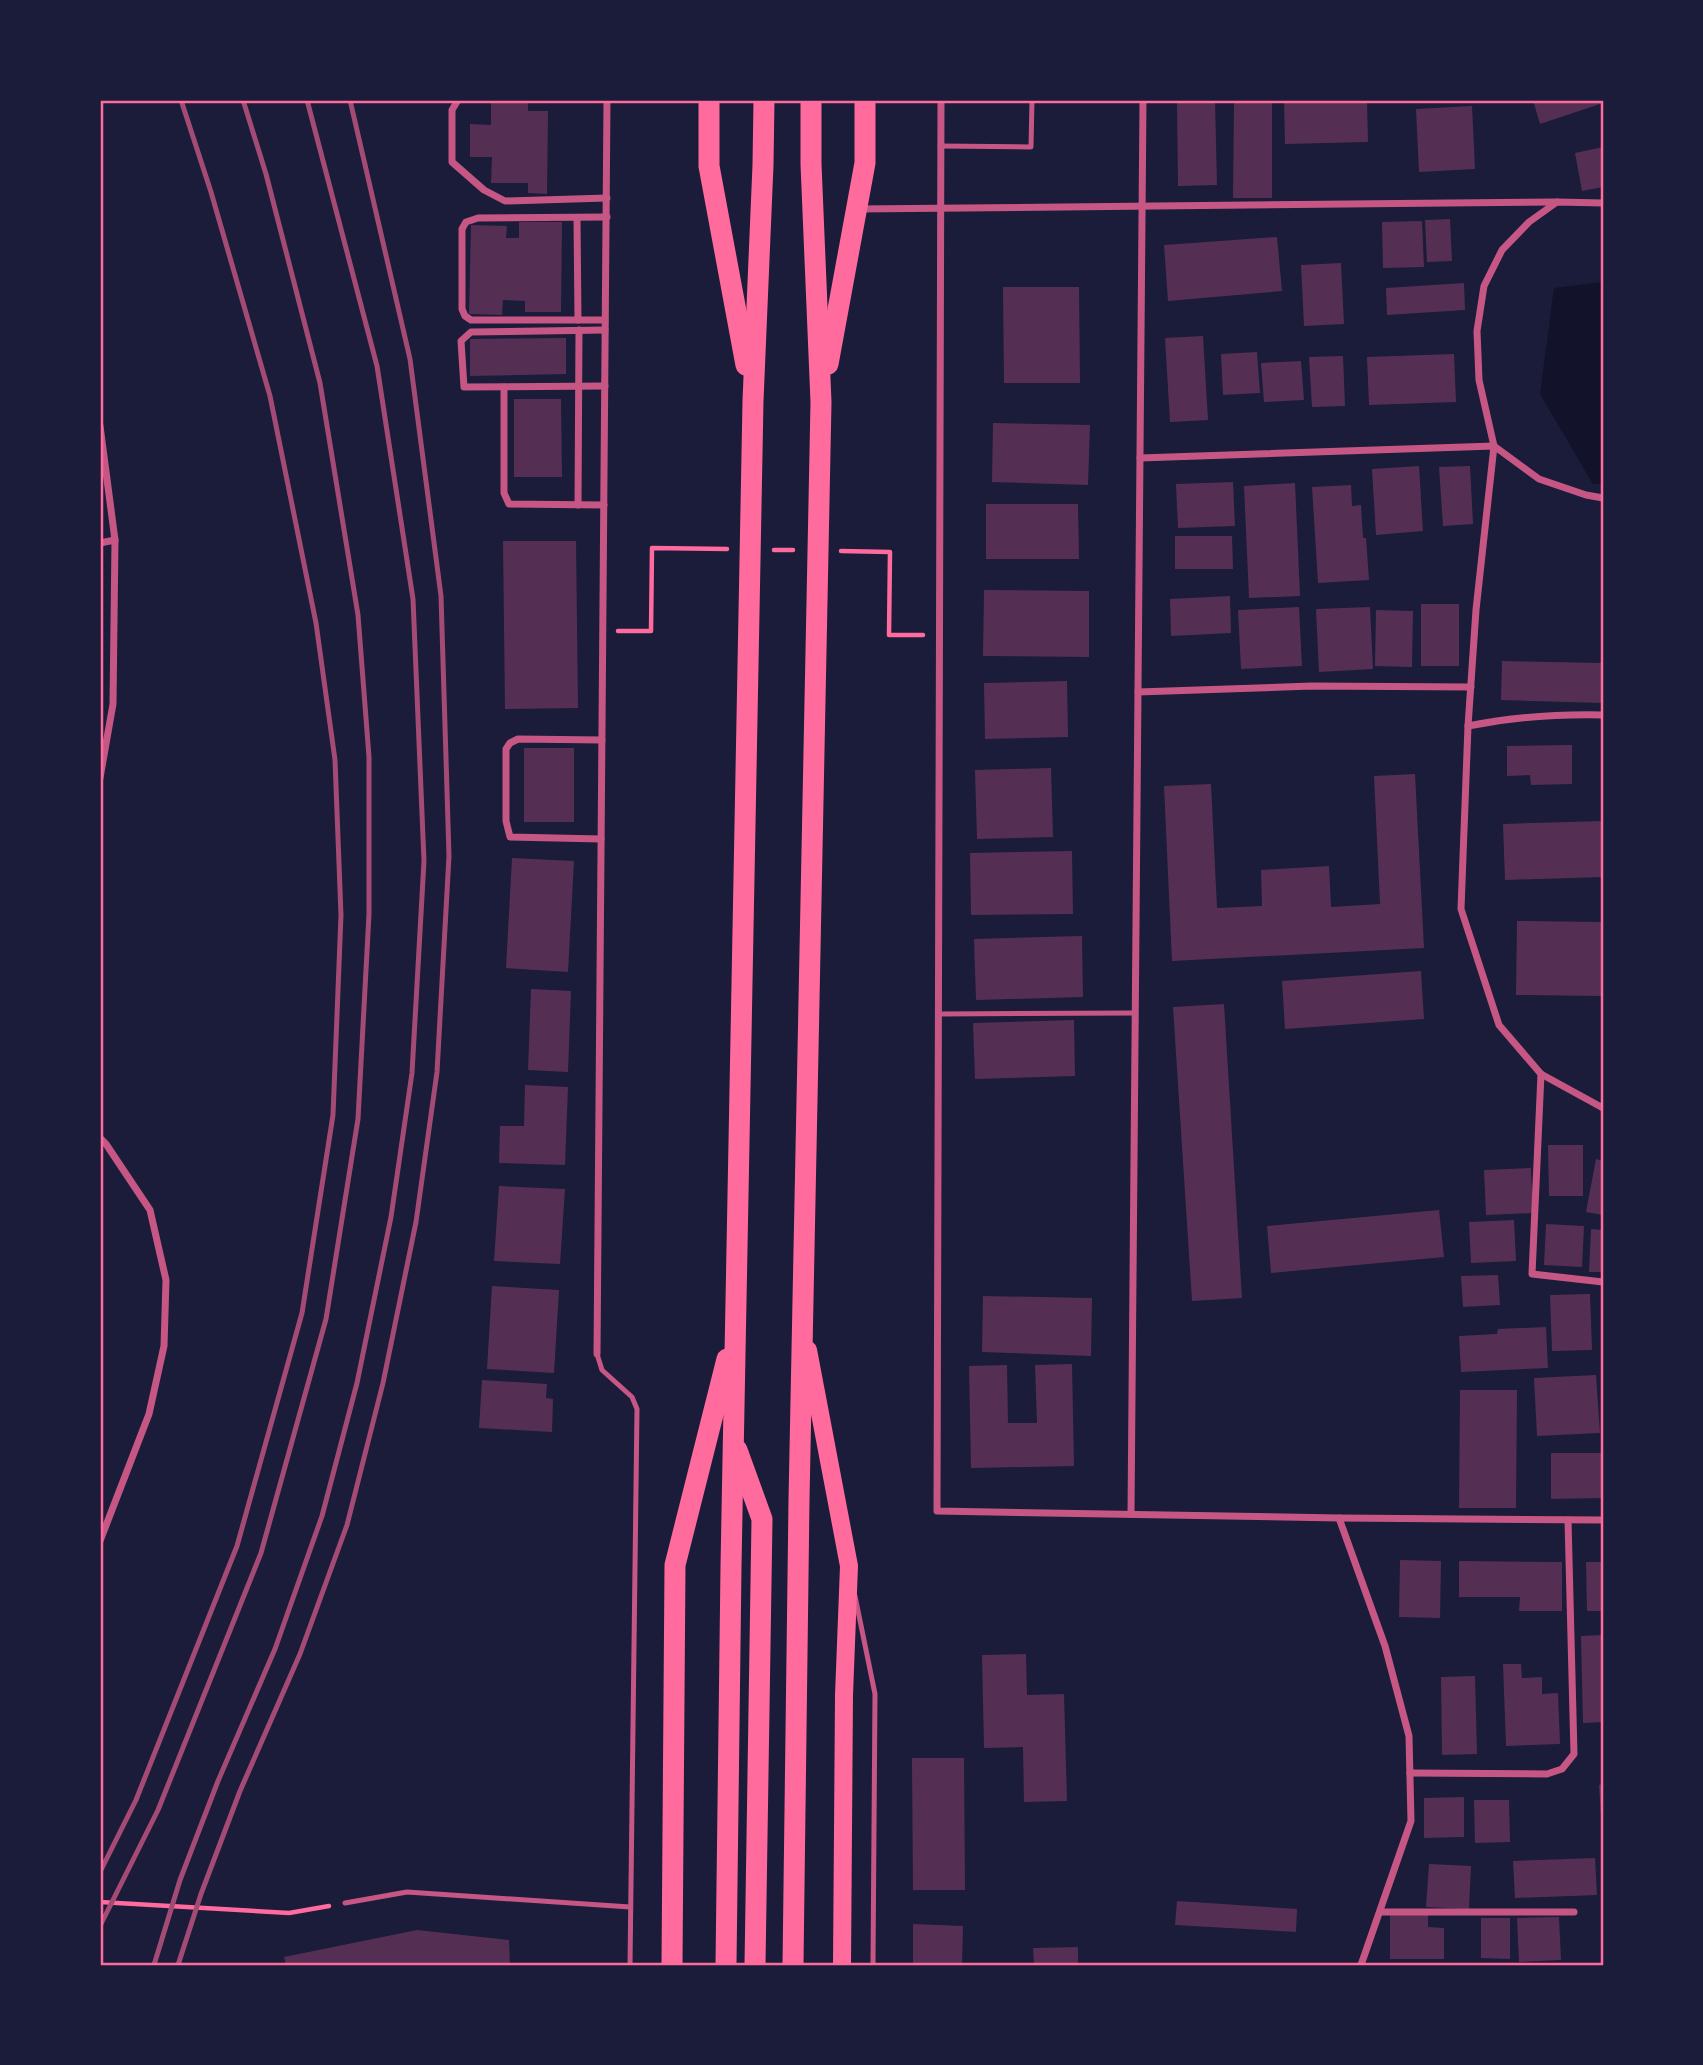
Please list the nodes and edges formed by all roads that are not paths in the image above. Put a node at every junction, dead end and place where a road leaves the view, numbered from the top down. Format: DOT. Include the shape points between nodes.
graph roads {
  1 [pos="458,100"];
  2 [pos="607,100"];
  3 [pos="709,100"];
  4 [pos="764,100"];
  5 [pos="811,100"];
  6 [pos="865,100"];
  7 [pos="940,100"];
  8 [pos="1032,100"];
  9 [pos="1143,100"];
  10 [pos="940,146"];
  11 [pos="607,198"];
  12 [pos="1557,202"];
  13 [pos="1603,203"];
  14 [pos="1142,206"];
  15 [pos="940,208"];
  16 [pos="857,209"];
  17 [pos="607,217"];
  18 [pos="577,218"];
  19 [pos="578,320"];
  20 [pos="606,320"];
  21 [pos="579,330"];
  22 [pos="605,330"];
  23 [pos="579,386"];
  24 [pos="504,387"];
  25 [pos="605,387"];
  26 [pos="753,401"];
  27 [pos="821,402"];
  28 [pos="100,426"];
  29 [pos="1494,446"];
  30 [pos="1140,458"];
  31 [pos="1603,498"];
  32 [pos="578,505"];
  33 [pos="604,505"];
  34 [pos="115,540"];
  35 [pos="100,543"];
  36 [pos="1471,687"];
  37 [pos="1138,692"];
  38 [pos="1603,715"];
  39 [pos="1468,726"];
  40 [pos="602,740"];
  41 [pos="100,778"];
  42 [pos="601,839"];
  43 [pos="1135,1013"];
  44 [pos="939,1014"];
  45 [pos="1541,1074"];
  46 [pos="1603,1108"];
  47 [pos="100,1138"];
  48 [pos="1603,1282"];
  49 [pos="736,1322"];
  50 [pos="803,1326"];
  51 [pos="597,1354"];
  52 [pos="733,1440"];
  53 [pos="1131,1514"];
  54 [pos="1339,1518"];
  55 [pos="1568,1520"];
  56 [pos="1603,1520"];
  57 [pos="100,1541"];
  58 [pos="849,1566"];
  59 [pos="1410,1773"];
  60 [pos="345,1903"];
  61 [pos="630,1907"];
  62 [pos="1381,1912"];
  63 [pos="1574,1912"];
  64 [pos="726,1964"];
  65 [pos="793,1964"];
  66 [pos="630,1965"];
  67 [pos="672,1965"];
  68 [pos="755,1965"];
  69 [pos="842,1965"];
  70 [pos="873,1965"];
  71 [pos="1362,1965"];
  1 -- 11 [label="street" via="452,110 452,162 484,190 505,201"];
  2 -- 11 [label="street"];
  3 -- 26 [label="highway" via="709,166"];
  4 -- 26 [label="highway"];
  5 -- 27 [label="highway"];
  6 -- 16 [label="highway" via="865,163"];
  7 -- 10 [label="street"];
  8 -- 10 [label="lane" via="1031,147"];
  9 -- 14 [label="street"];
  10 -- 15 [label="street"];
  11 -- 17 [label="street"];
  12 -- 13 [label="street"];
  12 -- 14 [label="street"];
  12 -- 29 [label="street" via="1502,250 1484,286 1477,331 1479,380"];
  14 -- 15 [label="street"];
  14 -- 30 [label="street"];
  15 -- 16 [label="street"];
  15 -- 44 [label="street"];
  16 -- 27 [label="highway"];
  17 -- 18 [label="street"];
  17 -- 20 [label="street"];
  18 -- 19 [label="street"];
  18 -- 19 [label="street" via="478,218 466,222 462,229 462,309 471,320"];
  19 -- 20 [label="street"];
  20 -- 22 [label="street"];
  21 -- 22 [label="street"];
  21 -- 23 [label="street"];
  21 -- 24 [label="street" via="471,332 461,341 464,387"];
  22 -- 25 [label="street"];
  23 -- 24 [label="street"];
  23 -- 25 [label="street"];
  23 -- 32 [label="street"];
  24 -- 32 [label="street" via="505,499 509,503"];
  25 -- 33 [label="street"];
  26 -- 49 [label="highway"];
  27 -- 50 [label="highway"];
  28 -- 34 [label="street"];
  29 -- 30 [label="street"];
  29 -- 31 [label="street" via="1539,479"];
  29 -- 36 [label="street"];
  30 -- 37 [label="street"];
  32 -- 33 [label="street"];
  33 -- 40 [label="street"];
  34 -- 35 [label="street"];
  34 -- 41 [label="street" via="113,704"];
  36 -- 37 [label="street"];
  36 -- 39 [label="street"];
  37 -- 43 [label="street"];
  38 -- 39 [label="street" via="1566,714"];
  39 -- 45 [label="street" via="1461,909 1499,1025"];
  40 -- 42 [label="street"];
  40 -- 42 [label="street" via="518,740 506,749 510,837"];
  42 -- 51 [label="street"];
  43 -- 44 [label="lane"];
  43 -- 53 [label="street"];
  44 -- 53 [label="street" via="937,1511"];
  45 -- 46 [label="street"];
  45 -- 48 [label="street" via="1532,1274"];
  47 -- 57 [label="street" via="150,1210 166,1280 164,1346 149,1414"];
  49 -- 52 [label="highway"];
  49 -- 67 [label="highway" via="675,1565"];
  50 -- 58 [label="main road"];
  50 -- 65 [label="highway"];
  51 -- 61 [label="lane" via="601,1370 632,1397 637,1409"];
  52 -- 64 [label="highway"];
  52 -- 68 [label="highway" via="762,1519"];
  53 -- 54 [label="street"];
  54 -- 55 [label="street"];
  54 -- 59 [label="street" via="1385,1646 1409,1736"];
  55 -- 56 [label="street"];
  55 -- 59 [label="street" via="1574,1754 1562,1769 1546,1774"];
  58 -- 69 [label="main road"];
  58 -- 70 [label="lane" via="875,1694"];
  59 -- 62 [label="street" via="1411,1821"];
  60 -- 61 [label="lane" via="407,1892"];
  61 -- 66 [label="lane"];
  62 -- 63 [label="street"];
  62 -- 71 [label="street"];
}
